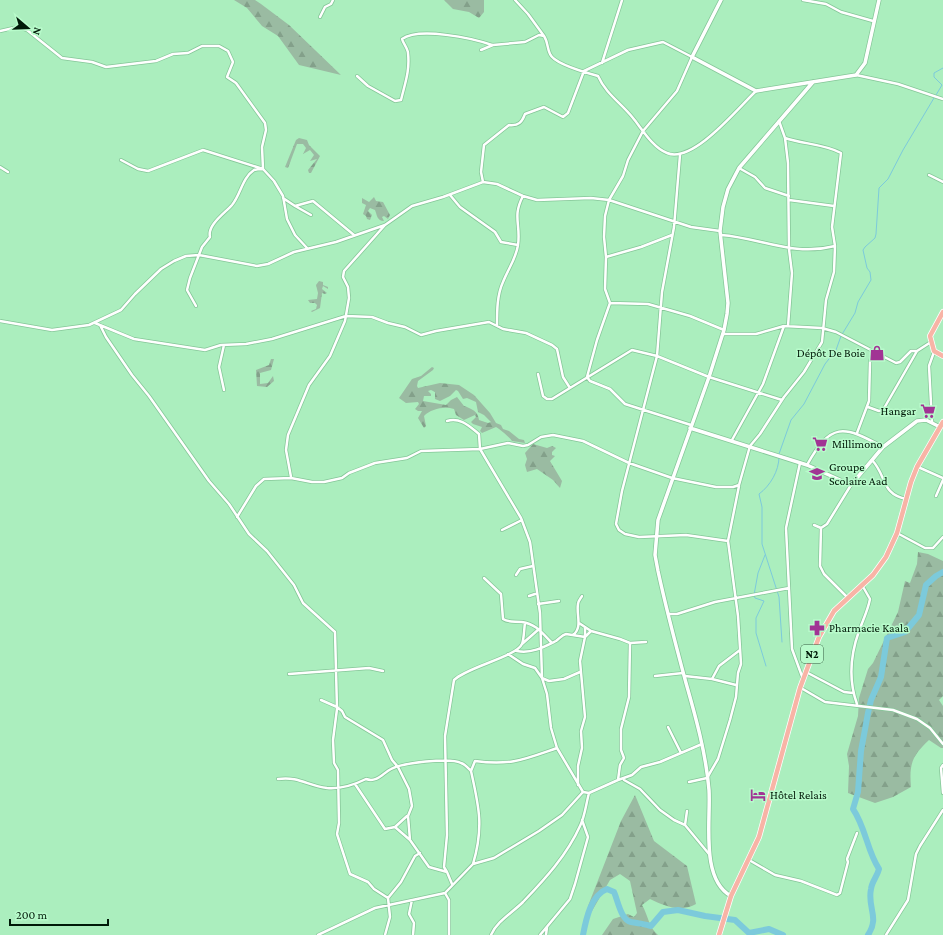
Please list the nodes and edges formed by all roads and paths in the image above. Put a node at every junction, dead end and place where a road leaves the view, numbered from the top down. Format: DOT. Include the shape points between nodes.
graph roads {
  1 [pos="333,0"];
  2 [pos="515,0"];
  3 [pos="721,0"];
  4 [pos="803,0"];
  5 [pos="879,0"];
  6 [pos="621,1"];
  7 [pos="826,2"];
  8 [pos="320,17"];
  9 [pos="873,21"];
  10 [pos="0,31"];
  11 [pos="544,36"];
  12 [pos="493,45"];
  13 [pos="481,50"];
  14 [pos="692,57"];
  15 [pos="602,62"];
  16 [pos="584,72"];
  17 [pos="856,75"];
  18 [pos="357,76"];
  19 [pos="813,82"];
  20 [pos="756,91"];
  21 [pos="943,99"];
  22 [pos="779,121"];
  23 [pos="643,131"];
  24 [pos="785,138"];
  25 [pos="680,155"];
  26 [pos="121,160"];
  27 [pos="0,167"];
  28 [pos="739,168"];
  29 [pos="263,169"];
  30 [pos="8,172"];
  31 [pos="929,175"];
  32 [pos="483,182"];
  33 [pos="943,182"];
  34 [pos="450,195"];
  35 [pos="523,196"];
  36 [pos="283,198"];
  37 [pos="789,198"];
  38 [pos="609,200"];
  39 [pos="295,206"];
  40 [pos="834,206"];
  41 [pos="311,215"];
  42 [pos="674,221"];
  43 [pos="385,225"];
  44 [pos="721,233"];
  45 [pos="355,235"];
  46 [pos="672,235"];
  47 [pos="518,244"];
  48 [pos="835,246"];
  49 [pos="308,248"];
  50 [pos="789,249"];
  51 [pos="199,255"];
  52 [pos="606,257"];
  53 [pos="610,303"];
  54 [pos="196,306"];
  55 [pos="660,308"];
  56 [pos="943,312"];
  57 [pos="346,316"];
  58 [pos="0,321"];
  59 [pos="95,323"];
  60 [pos="100,325"];
  61 [pos="497,325"];
  62 [pos="786,326"];
  63 [pos="822,328"];
  64 [pos="724,332"];
  65 [pos="931,342"];
  66 [pos="224,345"];
  67 [pos="873,351"];
  68 [pos="917,351"];
  69 [pos="934,351"];
  70 [pos="657,356"];
  71 [pos="943,356"];
  72 [pos="538,374"];
  73 [pos="587,377"];
  74 [pos="709,377"];
  75 [pos="570,388"];
  76 [pos="224,390"];
  77 [pos="759,393"];
  78 [pos="782,400"];
  79 [pos="868,407"];
  80 [pos="642,410"];
  81 [pos="447,421"];
  82 [pos="932,422"];
  83 [pos="943,422"];
  84 [pos="691,426"];
  85 [pos="940,427"];
  86 [pos="857,433"];
  87 [pos="732,440"];
  88 [pos="750,446"];
  89 [pos="883,447"];
  90 [pos="480,449"];
  91 [pos="871,460"];
  92 [pos="798,462"];
  93 [pos="629,463"];
  94 [pos="807,465"];
  95 [pos="917,467"];
  96 [pos="290,474"];
  97 [pos="291,478"];
  98 [pos="296,478"];
  99 [pos="672,478"];
  100 [pos="943,479"];
  101 [pos="739,485"];
  102 [pos="851,485"];
  103 [pos="936,496"];
  104 [pos="906,499"];
  105 [pos="237,517"];
  106 [pos="522,520"];
  107 [pos="814,525"];
  108 [pos="821,528"];
  109 [pos="502,530"];
  110 [pos="897,533"];
  111 [pos="656,535"];
  112 [pos="943,537"];
  113 [pos="728,541"];
  114 [pos="533,566"];
  115 [pos="516,575"];
  116 [pos="484,578"];
  117 [pos="862,585"];
  118 [pos="789,588"];
  119 [pos="536,594"];
  120 [pos="529,596"];
  121 [pos="582,596"];
  122 [pos="848,598"];
  123 [pos="736,599"];
  124 [pos="559,601"];
  125 [pos="538,604"];
  126 [pos="668,614"];
  127 [pos="525,623"];
  128 [pos="579,623"];
  129 [pos="585,627"];
  130 [pos="540,628"];
  131 [pos="591,631"];
  132 [pos="573,635"];
  133 [pos="585,637"];
  134 [pos="551,642"];
  135 [pos="646,642"];
  136 [pos="630,643"];
  137 [pos="522,644"];
  138 [pos="540,649"];
  139 [pos="740,650"];
  140 [pos="517,651"];
  141 [pos="508,654"];
  142 [pos="337,670"];
  143 [pos="383,671"];
  144 [pos="580,672"];
  145 [pos="805,672"];
  146 [pos="289,674"];
  147 [pos="684,675"];
  148 [pos="655,676"];
  149 [pos="542,678"];
  150 [pos="712,679"];
  151 [pos="803,679"];
  152 [pos="736,685"];
  153 [pos="800,688"];
  154 [pos="853,693"];
  155 [pos="321,700"];
  156 [pos="857,704"];
  157 [pos="337,707"];
  158 [pos="668,727"];
  159 [pos="702,744"];
  160 [pos="943,744"];
  161 [pos="558,748"];
  162 [pos="681,753"];
  163 [pos="392,760"];
  164 [pos="444,762"];
  165 [pos="943,765"];
  166 [pos="398,767"];
  167 [pos="390,769"];
  168 [pos="471,771"];
  169 [pos="707,778"];
  170 [pos="278,779"];
  171 [pos="624,779"];
  172 [pos="618,780"];
  173 [pos="689,782"];
  174 [pos="355,784"];
  175 [pos="578,785"];
  176 [pos="338,787"];
  177 [pos="583,792"];
  178 [pos="589,793"];
  179 [pos="943,793"];
  180 [pos="687,811"];
  181 [pos="943,811"];
  182 [pos="408,816"];
  183 [pos="582,820"];
  184 [pos="685,825"];
  185 [pos="395,827"];
  186 [pos="857,833"];
  187 [pos="410,840"];
  188 [pos="420,853"];
  189 [pos="709,854"];
  190 [pos="749,860"];
  191 [pos="473,864"];
  192 [pos="447,872"];
  193 [pos="452,884"];
  194 [pos="445,893"];
  195 [pos="731,896"];
  196 [pos="388,898"];
  197 [pos="412,900"];
  198 [pos="388,904"];
  199 [pos="547,927"];
  200 [pos="386,934"];
  201 [pos="318,935"];
  202 [pos="413,935"];
  203 [pos="449,935"];
  204 [pos="491,935"];
  205 [pos="540,935"];
  206 [pos="546,935"];
  207 [pos="719,935"];
  208 [pos="886,935"];
  1 -- 8 [label="street" via="325,7"];
  2 -- 11 [label="street"];
  3 -- 14 [label="street"];
  4 -- 7 [label="street"];
  5 -- 9 [label="street"];
  6 -- 15 [label="street"];
  7 -- 9 [label="street" via="841,12"];
  9 -- 17 [label="street" via="865,63"];
  10 -- 29 [label="street" via="18,27 27,30 62,58 92,62 106,67 156,61 172,54 188,53 202,46 220,46 228,51 233,62 226,77 236,83 265,123"];
  11 -- 12 [label="street" via="525,42"];
  11 -- 16 [label="street" via="548,42 550,55"];
  12 -- 13 [label="street"];
  12 -- 18 [label="street" via="476,39 420,33 405,36 402,39 408,52 407,61 410,69 401,100 395,102 368,86"];
  14 -- 15 [label="street" via="663,42 628,50"];
  14 -- 20 [label="street"];
  14 -- 23 [label="street" via="677,91"];
  15 -- 16 [label="street"];
  16 -- 23 [label="street" via="598,76 603,88"];
  16 -- 32 [label="street" via="568,113 564,117 544,107 525,114 522,122 516,126 509,126 484,145 481,172"];
  17 -- 19 [label="street"];
  17 -- 21 [label="street" via="898,84"];
  19 -- 20 [label="street"];
  19 -- 22 [label="street"];
  20 -- 25 [label="street" via="696,148"];
  22 -- 24 [label="street"];
  22 -- 28 [label="street"];
  23 -- 25 [label="street" via="665,153"];
  23 -- 38 [label="street"];
  24 -- 37 [label="street"];
  24 -- 40 [label="street" via="841,153"];
  25 -- 42 [label="street"];
  26 -- 29 [label="street" via="148,171 203,150"];
  27 -- 30 [label="street"];
  28 -- 37 [label="street" via="755,177 765,188"];
  28 -- 44 [label="street" via="728,189 723,207"];
  29 -- 36 [label="street" via="274,181"];
  29 -- 51 [label="street" via="254,171 244,181 234,203 211,227 210,237"];
  31 -- 33 [label="street"];
  32 -- 34 [label="street"];
  32 -- 35 [label="street" via="497,184"];
  34 -- 43 [label="street" via="412,206"];
  34 -- 47 [label="street" via="460,207 495,232 501,242"];
  35 -- 38 [label="street" via="537,200"];
  35 -- 47 [label="street" via="516,216"];
  36 -- 39 [label="street"];
  36 -- 49 [label="street" via="287,219 295,235"];
  37 -- 40 [label="street"];
  37 -- 50 [label="street"];
  38 -- 42 [label="street"];
  38 -- 52 [label="street" via="605,216"];
  39 -- 41 [label="street"];
  39 -- 45 [label="street" via="313,201"];
  40 -- 48 [label="street" via="832,227"];
  42 -- 44 [label="street"];
  42 -- 46 [label="street"];
  43 -- 45 [label="street"];
  43 -- 57 [label="street" via="344,271 343,277 349,294"];
  44 -- 50 [label="street"];
  44 -- 64 [label="street" via="728,303"];
  45 -- 49 [label="street"];
  46 -- 52 [label="street"];
  46 -- 55 [label="street"];
  47 -- 61 [label="street" via="500,292"];
  48 -- 50 [label="street" via="808,251"];
  48 -- 63 [label="street" via="834,272"];
  49 -- 51 [label="street" via="258,266"];
  50 -- 62 [label="street" via="792,273"];
  51 -- 54 [label="street" via="187,290"];
  51 -- 59 [label="street" via="186,256 161,269 121,310"];
  52 -- 53 [label="street" via="604,282"];
  53 -- 55 [label="street" via="648,304"];
  53 -- 73 [label="street"];
  55 -- 64 [label="street" via="690,316"];
  55 -- 70 [label="street"];
  56 -- 65 [label="highway" via="932,330"];
  57 -- 61 [label="street" via="372,317 421,335 488,322"];
  57 -- 66 [label="street" via="272,340"];
  57 -- 96 [label="street" via="330,356 309,385 288,435 286,450"];
  58 -- 59 [label="street" via="52,330"];
  59 -- 60 [label="street"];
  60 -- 66 [label="street" via="149,343 205,350"];
  60 -- 105 [label="street" via="132,375"];
  61 -- 75 [label="street" via="552,344 557,349 562,377"];
  62 -- 63 [label="street"];
  62 -- 64 [label="street" via="756,334"];
  62 -- 77 [label="street"];
  63 -- 67 [label="street" via="836,332"];
  63 -- 78 [label="street" via="820,348"];
  64 -- 74 [label="street"];
  65 -- 68 [label="street"];
  65 -- 69 [label="highway"];
  66 -- 76 [label="street" via="219,366"];
  67 -- 68 [label="street" via="896,363 911,351"];
  67 -- 79 [label="street" via="870,362"];
  68 -- 79 [label="street" via="883,410"];
  69 -- 71 [label="highway"];
  69 -- 82 [label="street" via="929,366"];
  70 -- 73 [label="street" via="632,350"];
  70 -- 74 [label="street"];
  70 -- 80 [label="street"];
  72 -- 75 [label="street" via="543,396 547,399 552,399"];
  73 -- 75 [label="street"];
  73 -- 80 [label="street" via="610,389 625,404"];
  74 -- 77 [label="street"];
  74 -- 84 [label="street"];
  77 -- 78 [label="street"];
  77 -- 87 [label="street"];
  78 -- 88 [label="street"];
  79 -- 86 [label="street"];
  80 -- 84 [label="street"];
  80 -- 93 [label="street"];
  81 -- 90 [label="street" via="457,420 479,434"];
  82 -- 85 [label="street"];
  82 -- 89 [label="street" via="920,420"];
  83 -- 85 [label="highway, N2"];
  84 -- 87 [label="street"];
  84 -- 99 [label="street"];
  85 -- 95 [label="highway, N2"];
  86 -- 89 [label="street"];
  86 -- 94 [label="street" via="843,430 830,435 820,444"];
  87 -- 88 [label="street"];
  88 -- 92 [label="street"];
  88 -- 101 [label="street"];
  89 -- 91 [label="street"];
  90 -- 93 [label="street" via="508,444 528,445 540,437 553,435 582,441"];
  90 -- 98 [label="street" via="421,451 407,458 375,463 340,479 319,482"];
  90 -- 106 [label="street"];
  91 -- 102 [label="street"];
  91 -- 104 [label="street" via="878,466 886,487 892,494"];
  92 -- 94 [label="street"];
  92 -- 118 [label="street" via="786,528"];
  93 -- 99 [label="street"];
  93 -- 111 [label="street" via="616,524 625,534 639,537"];
  94 -- 102 [label="street"];
  95 -- 100 [label="street"];
  95 -- 104 [label="highway, N2"];
  96 -- 97 [label="street"];
  96 -- 98 [label="street"];
  97 -- 98 [label="street"];
  97 -- 105 [label="street" via="261,480"];
  99 -- 101 [label="street" via="716,487"];
  99 -- 111 [label="street" via="658,520"];
  100 -- 103 [label="street"];
  101 -- 113 [label="street"];
  102 -- 108 [label="street" via="827,524"];
  104 -- 110 [label="highway, N2"];
  105 -- 142 [label="street" via="248,534 267,551 292,583 304,603 336,632"];
  106 -- 109 [label="street"];
  106 -- 114 [label="street" via="530,542"];
  107 -- 108 [label="street"];
  108 -- 122 [label="street" via="820,566 824,574"];
  110 -- 112 [label="street" via="925,548 933,548"];
  110 -- 117 [label="highway, N2" via="880,566"];
  111 -- 113 [label="street" via="686,535"];
  111 -- 126 [label="street" via="655,555"];
  113 -- 123 [label="street"];
  114 -- 115 [label="street" via="520,569"];
  114 -- 119 [label="street"];
  116 -- 127 [label="street" via="502,594 503,619 507,622"];
  117 -- 122 [label="highway, N2"];
  117 -- 154 [label="street" via="870,599 853,649"];
  118 -- 123 [label="street"];
  118 -- 151 [label="street" via="792,649"];
  119 -- 120 [label="street"];
  119 -- 125 [label="street"];
  121 -- 128 [label="street" via="578,604"];
  122 -- 145 [label="highway, N2" via="834,610 827,621"];
  123 -- 126 [label="street"];
  123 -- 139 [label="street"];
  124 -- 125 [label="street"];
  125 -- 130 [label="street"];
  126 -- 147 [label="street"];
  127 -- 130 [label="street"];
  127 -- 137 [label="street"];
  128 -- 129 [label="street"];
  128 -- 132 [label="street" via="577,632"];
  129 -- 131 [label="street"];
  129 -- 133 [label="street"];
  130 -- 134 [label="street"];
  130 -- 137 [label="street"];
  130 -- 138 [label="street"];
  131 -- 133 [label="street"];
  131 -- 136 [label="street"];
  132 -- 133 [label="street"];
  132 -- 134 [label="street" via="563,634"];
  133 -- 144 [label="street"];
  134 -- 138 [label="street"];
  135 -- 136 [label="street"];
  136 -- 172 [label="street" via="629,697 621,729 621,750 624,758 620,765"];
  137 -- 140 [label="street"];
  138 -- 140 [label="street"];
  138 -- 149 [label="street"];
  139 -- 150 [label="street" via="719,666"];
  139 -- 152 [label="street" via="741,664"];
  140 -- 141 [label="street"];
  141 -- 149 [label="street" via="535,668"];
  141 -- 164 [label="street" via="454,680 445,736"];
  142 -- 143 [label="street" via="369,668"];
  142 -- 146 [label="street"];
  142 -- 157 [label="street"];
  144 -- 149 [label="street" via="556,680"];
  144 -- 175 [label="street" via="585,717 581,731"];
  145 -- 151 [label="highway, N2"];
  145 -- 154 [label="street" via="844,692"];
  147 -- 148 [label="street"];
  147 -- 150 [label="street"];
  147 -- 159 [label="street"];
  149 -- 161 [label="street" via="547,694 551,728"];
  150 -- 152 [label="street"];
  151 -- 153 [label="highway, N2"];
  152 -- 169 [label="street" via="736,697 718,759"];
  153 -- 156 [label="street" via="825,702"];
  153 -- 190 [label="highway, N2" via="759,837"];
  154 -- 156 [label="street"];
  155 -- 157 [label="street"];
  156 -- 160 [label="street" via="893,710 917,719 930,728"];
  157 -- 163 [label="street" via="345,717 383,740"];
  157 -- 176 [label="street" via="333,740"];
  158 -- 162 [label="street"];
  159 -- 162 [label="street"];
  159 -- 169 [label="street"];
  161 -- 168 [label="street" via="515,762 493,764 475,761"];
  161 -- 175 [label="street"];
  162 -- 171 [label="street" via="641,767"];
  163 -- 166 [label="street"];
  163 -- 167 [label="street"];
  164 -- 166 [label="street" via="421,761"];
  164 -- 168 [label="street" via="460,762"];
  164 -- 192 [label="street" via="447,835 444,866"];
  165 -- 179 [label="street"];
  166 -- 167 [label="street"];
  166 -- 182 [label="street" via="409,789 412,806"];
  167 -- 174 [label="street" via="382,776"];
  168 -- 191 [label="street" via="480,824"];
  169 -- 173 [label="street"];
  169 -- 189 [label="street"];
  170 -- 176 [label="street" via="296,778 327,788"];
  171 -- 172 [label="street"];
  171 -- 184 [label="street" via="640,789 660,810"];
  172 -- 178 [label="street"];
  174 -- 176 [label="street"];
  174 -- 185 [label="street" via="386,829"];
  175 -- 177 [label="street"];
  176 -- 196 [label="street" via="337,834 350,874 368,882"];
  177 -- 178 [label="street"];
  177 -- 191 [label="street" via="562,815 539,831 494,858"];
  178 -- 183 [label="street"];
  180 -- 184 [label="street"];
  181 -- 208 [label="street" via="916,854 908,900"];
  182 -- 185 [label="street"];
  182 -- 187 [label="street"];
  183 -- 199 [label="street" via="588,837 576,884 570,899"];
  183 -- 204 [label="street" via="550,873 495,927"];
  184 -- 189 [label="street"];
  185 -- 187 [label="street"];
  186 -- 190 [label="street" via="847,859 840,893 837,895 775,875"];
  187 -- 188 [label="street"];
  188 -- 192 [label="street" via="429,867"];
  188 -- 196 [label="street" via="415,856 401,882"];
  189 -- 195 [label="street" via="722,890"];
  190 -- 195 [label="highway, N2"];
  191 -- 193 [label="street"];
  192 -- 193 [label="street"];
  193 -- 194 [label="street"];
  194 -- 197 [label="street"];
  194 -- 203 [label="street" via="449,900"];
  195 -- 207 [label="highway, N2"];
  196 -- 198 [label="street"];
  197 -- 198 [label="street"];
  197 -- 202 [label="street" via="409,914 414,923"];
  198 -- 200 [label="street" via="390,917"];
  198 -- 201 [label="street" via="349,919"];
  199 -- 205 [label="street"];
  199 -- 206 [label="street"];
}
